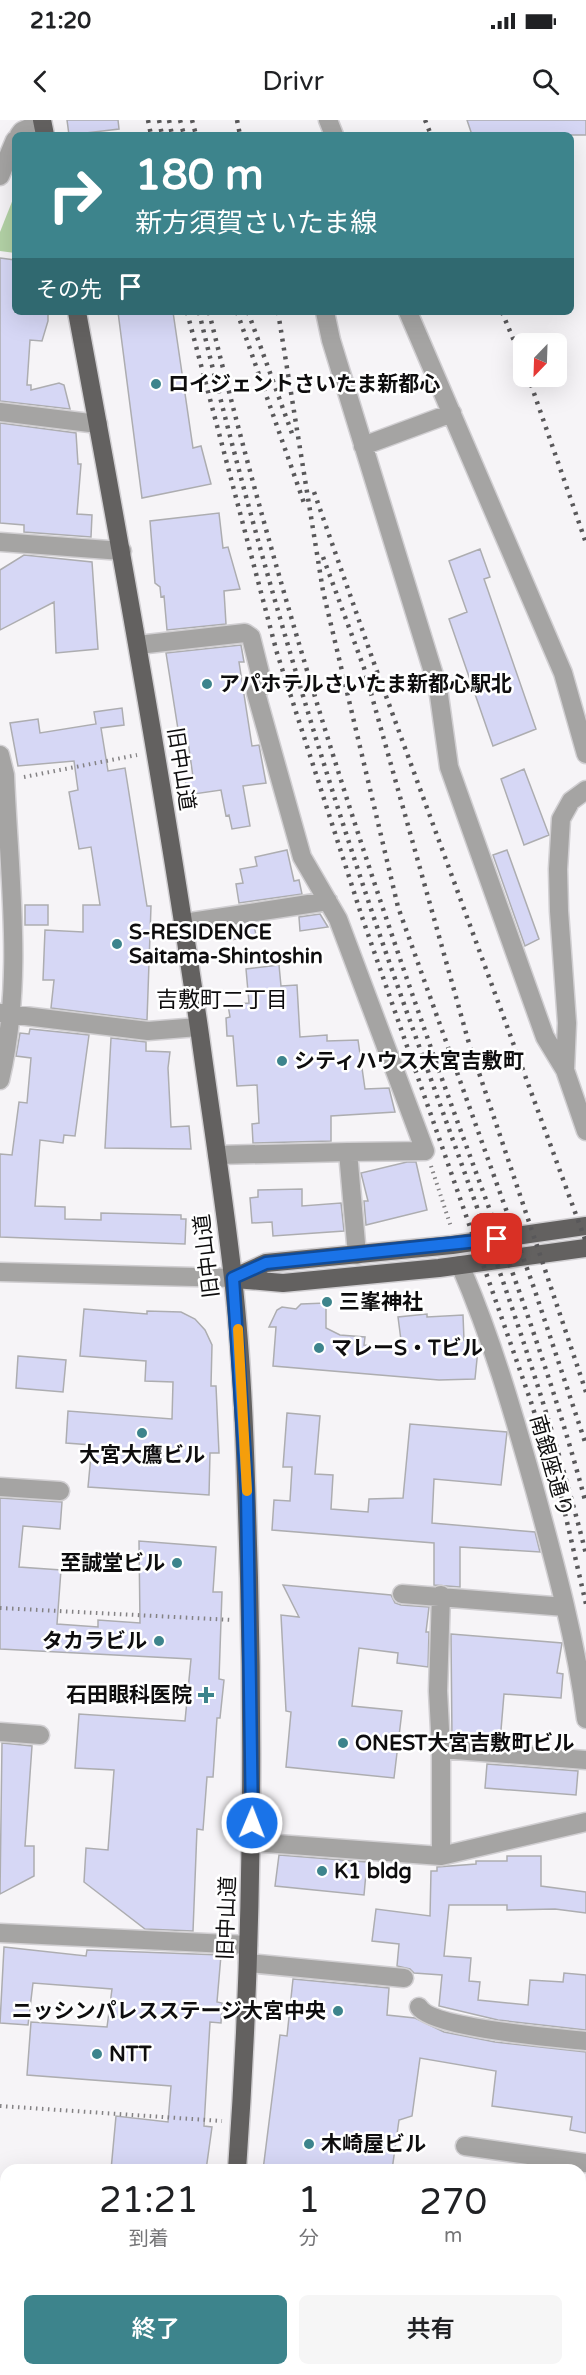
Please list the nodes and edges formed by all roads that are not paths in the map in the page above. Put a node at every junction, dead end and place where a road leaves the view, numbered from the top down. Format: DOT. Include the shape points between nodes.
graph roads {
  1 [pos="43,126"];
  2 [pos="21,132"];
  3 [pos="12,147"];
  4 [pos="0,176"];
  5 [pos="79,315"];
  6 [pos="326,315"];
  7 [pos="409,315"];
  8 [pos="0,412"];
  9 [pos="452,413"];
  10 [pos="98,424"];
  11 [pos="363,446"];
  12 [pos="0,542"];
  13 [pos="122,550"];
  14 [pos="138,645"];
  15 [pos="0,754"];
  16 [pos="586,754"];
  17 [pos="4,777"];
  18 [pos="586,790"];
  19 [pos="6,869"];
  20 [pos="328,902"];
  21 [pos="184,923"];
  22 [pos="7,956"];
  23 [pos="5,1014"];
  24 [pos="198,1027"];
  25 [pos="565,1070"];
  26 [pos="0,1080"];
  27 [pos="586,1131"];
  28 [pos="348,1152"];
  29 [pos="217,1155"];
  30 [pos="586,1226"];
  31 [pos="586,1248"];
  32 [pos="357,1256"];
  33 [pos="460,1265"];
  34 [pos="0,1272"];
  35 [pos="233,1278"];
  36 [pos="0,1487"];
  37 [pos="60,1491"];
  38 [pos="402,1594"];
  39 [pos="441,1595"];
  40 [pos="565,1606"];
  41 [pos="586,1719"];
  42 [pos="0,1732"];
  43 [pos="40,1735"];
  44 [pos="441,1749"];
  45 [pos="586,1760"];
  46 [pos="586,1822"];
  47 [pos="251,1842"];
  48 [pos="441,1856"];
  49 [pos="0,1933"];
  50 [pos="248,1954"];
  51 [pos="404,1978"];
  52 [pos="419,2007"];
  53 [pos="586,2041"];
  54 [pos="465,2146"];
  55 [pos="586,2163"];
  56 [pos="238,2164"];
  1 -- 2 [label="street"];
  3 -- 4 [label="street"];
  5 -- 10 [label="main road, 旧中山道"];
  6 -- 11 [label="street"];
  7 -- 9 [label="street"];
  8 -- 10 [label="street"];
  9 -- 11 [label="street"];
  9 -- 16 [label="street" via="563,673"];
  10 -- 13 [label="main road, 旧中山道"];
  11 -- 25 [label="street" via="438,688 449,767 545,1037"];
  12 -- 13 [label="street"];
  13 -- 14 [label="main road, 旧中山道"];
  14 -- 20 [label="street" via="245,633 251,637 263,685 256,693 302,857"];
  14 -- 21 [label="main road, 旧中山道"];
  15 -- 17 [label="street"];
  17 -- 19 [label="street"];
  18 -- 25 [label="street" via="571,801 559,830 559,911 567,1023"];
  19 -- 22 [label="street"];
  20 -- 21 [label="street"];
  20 -- 28 [label="street" via="339,919 425,1151"];
  21 -- 24 [label="main road, 旧中山道"];
  22 -- 23 [label="street"];
  23 -- 24 [label="street" via="148,1031"];
  23 -- 26 [label="street"];
  24 -- 29 [label="main road, 旧中山道"];
  25 -- 27 [label="street"];
  28 -- 29 [label="street"];
  28 -- 32 [label="street"];
  29 -- 35 [label="main road, 旧中山道"];
  30 -- 32 [label="main road"];
  31 -- 33 [label="main road"];
  32 -- 35 [label="main road" via="266,1263"];
  33 -- 35 [label="main road" via="282,1283"];
  33 -- 40 [label="street, 南銀座通り" via="509,1398"];
  34 -- 35 [label="street"];
  35 -- 47 [label="main road, 旧中山道" via="247,1491"];
  36 -- 37 [label="street"];
  38 -- 39 [label="street"];
  39 -- 40 [label="street"];
  39 -- 44 [label="street"];
  40 -- 41 [label="street, 南銀座通り" via="578,1656"];
  42 -- 43 [label="street"];
  44 -- 45 [label="street"];
  44 -- 48 [label="street"];
  46 -- 48 [label="street"];
  47 -- 48 [label="street"];
  47 -- 50 [label="main road, 旧中山道"];
  49 -- 50 [label="street"];
  50 -- 51 [label="street"];
  50 -- 56 [label="main road, 旧中山道"];
  52 -- 53 [label="street" via="423,2013 445,2021"];
  54 -- 55 [label="street"];
}
